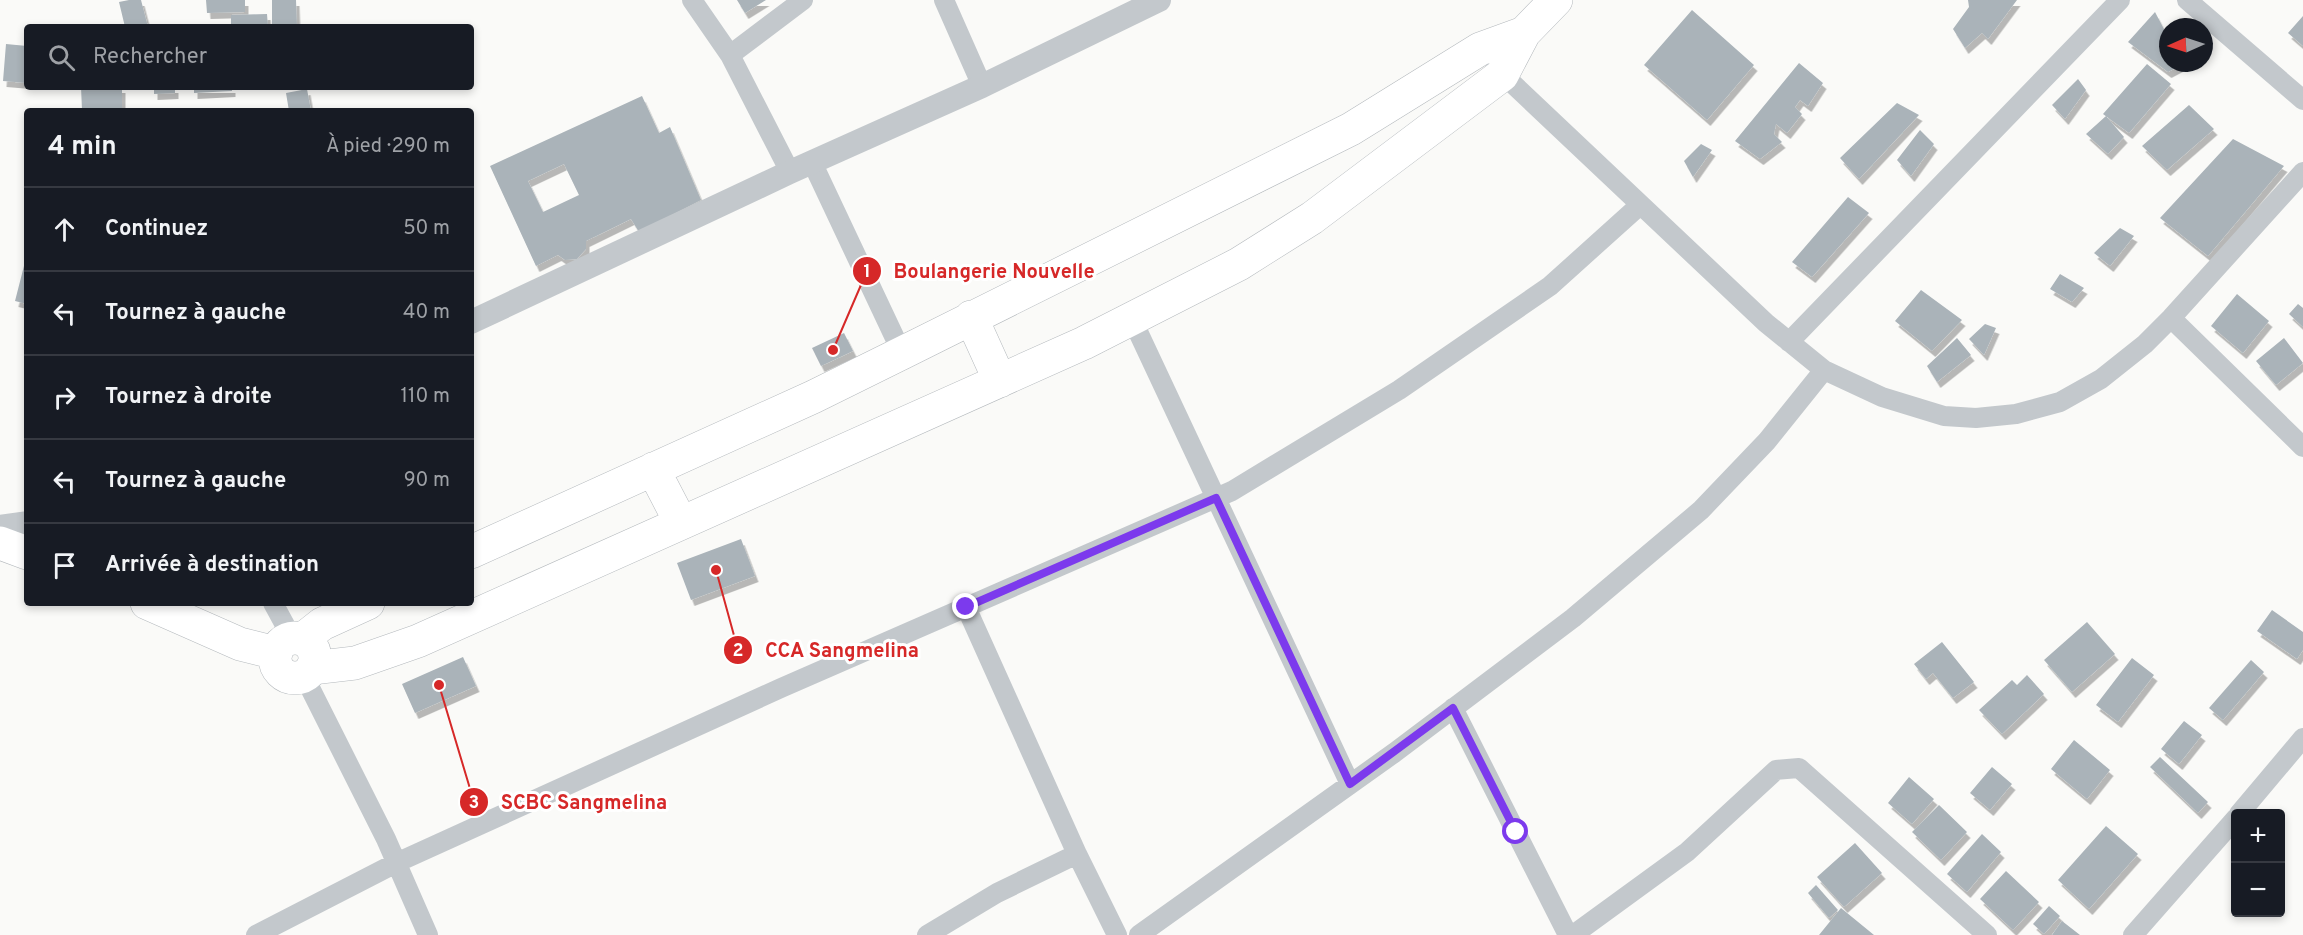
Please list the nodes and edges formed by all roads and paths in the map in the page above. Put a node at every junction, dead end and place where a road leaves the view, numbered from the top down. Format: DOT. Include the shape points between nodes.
graph roads {
  1 [pos="692,0"];
  2 [pos="803,0"];
  3 [pos="944,0"];
  4 [pos="1159,0"];
  5 [pos="2120,0"];
  6 [pos="2187,0"];
  7 [pos="1536,14"];
  8 [pos="1480,49"];
  9 [pos="730,55"];
  10 [pos="1503,75"];
  11 [pos="982,86"];
  12 [pos="2303,100"];
  13 [pos="812,162"];
  14 [pos="790,172"];
  15 [pos="2303,172"];
  16 [pos="1640,205"];
  17 [pos="971,317"];
  18 [pos="2171,318"];
  19 [pos="1132,319"];
  20 [pos="474,321"];
  21 [pos="1789,342"];
  22 [pos="903,353"];
  23 [pos="1824,370"];
  24 [pos="1000,381"];
  25 [pos="2303,447"];
  26 [pos="653,469"];
  27 [pos="1216,498"];
  28 [pos="24,523"];
  29 [pos="681,524"];
  30 [pos="0,527"];
  31 [pos="0,543"];
  32 [pos="474,551"];
  33 [pos="24,552"];
  34 [pos="154,606"];
  35 [pos="274,606"];
  36 [pos="361,606"];
  37 [pos="966,607"];
  38 [pos="297,655"];
  39 [pos="1453,708"];
  40 [pos="2303,738"];
  41 [pos="1350,784"];
  42 [pos="2242,809"];
  43 [pos="2231,823"];
  44 [pos="1077,854"];
  45 [pos="396,863"];
  46 [pos="256,935"];
  47 [pos="429,935"];
  48 [pos="927,935"];
  49 [pos="1117,935"];
  50 [pos="1139,935"];
  51 [pos="1568,935"];
  52 [pos="1574,935"];
  53 [pos="1987,935"];
  54 [pos="2133,935"];
  1 -- 9 [label="street"];
  2 -- 9 [label="street"];
  3 -- 11 [label="street"];
  4 -- 11 [label="street"];
  5 -- 21 [label="street"];
  6 -- 12 [label="street"];
  7 -- 8 [label="highway"];
  7 -- 10 [label="highway"];
  8 -- 10 [label="street"];
  8 -- 17 [label="highway" via="1351,129"];
  9 -- 14 [label="street"];
  10 -- 16 [label="street"];
  10 -- 19 [label="highway" via="1312,218 1239,264"];
  11 -- 13 [label="street"];
  13 -- 14 [label="street"];
  13 -- 22 [label="street"];
  14 -- 20 [label="street"];
  15 -- 18 [label="street"];
  16 -- 21 [label="street"];
  16 -- 27 [label="street" via="1550,286 1399,390"];
  17 -- 22 [label="highway"];
  17 -- 24 [label="highway"];
  18 -- 23 [label="street" via="2102,379 2060,402 2016,414 1944,416 1882,397"];
  18 -- 25 [label="street"];
  19 -- 24 [label="highway"];
  19 -- 27 [label="street"];
  21 -- 23 [label="street"];
  22 -- 26 [label="highway"];
  23 -- 39 [label="street" via="1767,441 1701,510 1573,618"];
  24 -- 29 [label="highway"];
  26 -- 29 [label="highway"];
  26 -- 32 [label="highway"];
  27 -- 37 [label="street"];
  27 -- 41 [label="street"];
  28 -- 30 [label="street"];
  29 -- 38 [label="highway" via="418,641 356,663"];
  31 -- 33 [label="highway"];
  34 -- 38 [label="highway" via="240,644"];
  35 -- 38 [label="street"];
  36 -- 38 [label="highway" via="322,624"];
  37 -- 44 [label="street"];
  37 -- 45 [label="street"];
  38 -- 45 [label="street"];
  39 -- 41 [label="street"];
  39 -- 51 [label="street"];
  40 -- 42 [label="street"];
  41 -- 50 [label="street"];
  43 -- 54 [label="street"];
  44 -- 48 [label="street" via="997,893"];
  44 -- 49 [label="street"];
  45 -- 46 [label="street"];
  45 -- 47 [label="street"];
  52 -- 53 [label="street" via="1687,852 1776,770 1789,767 1798,768"];
}
